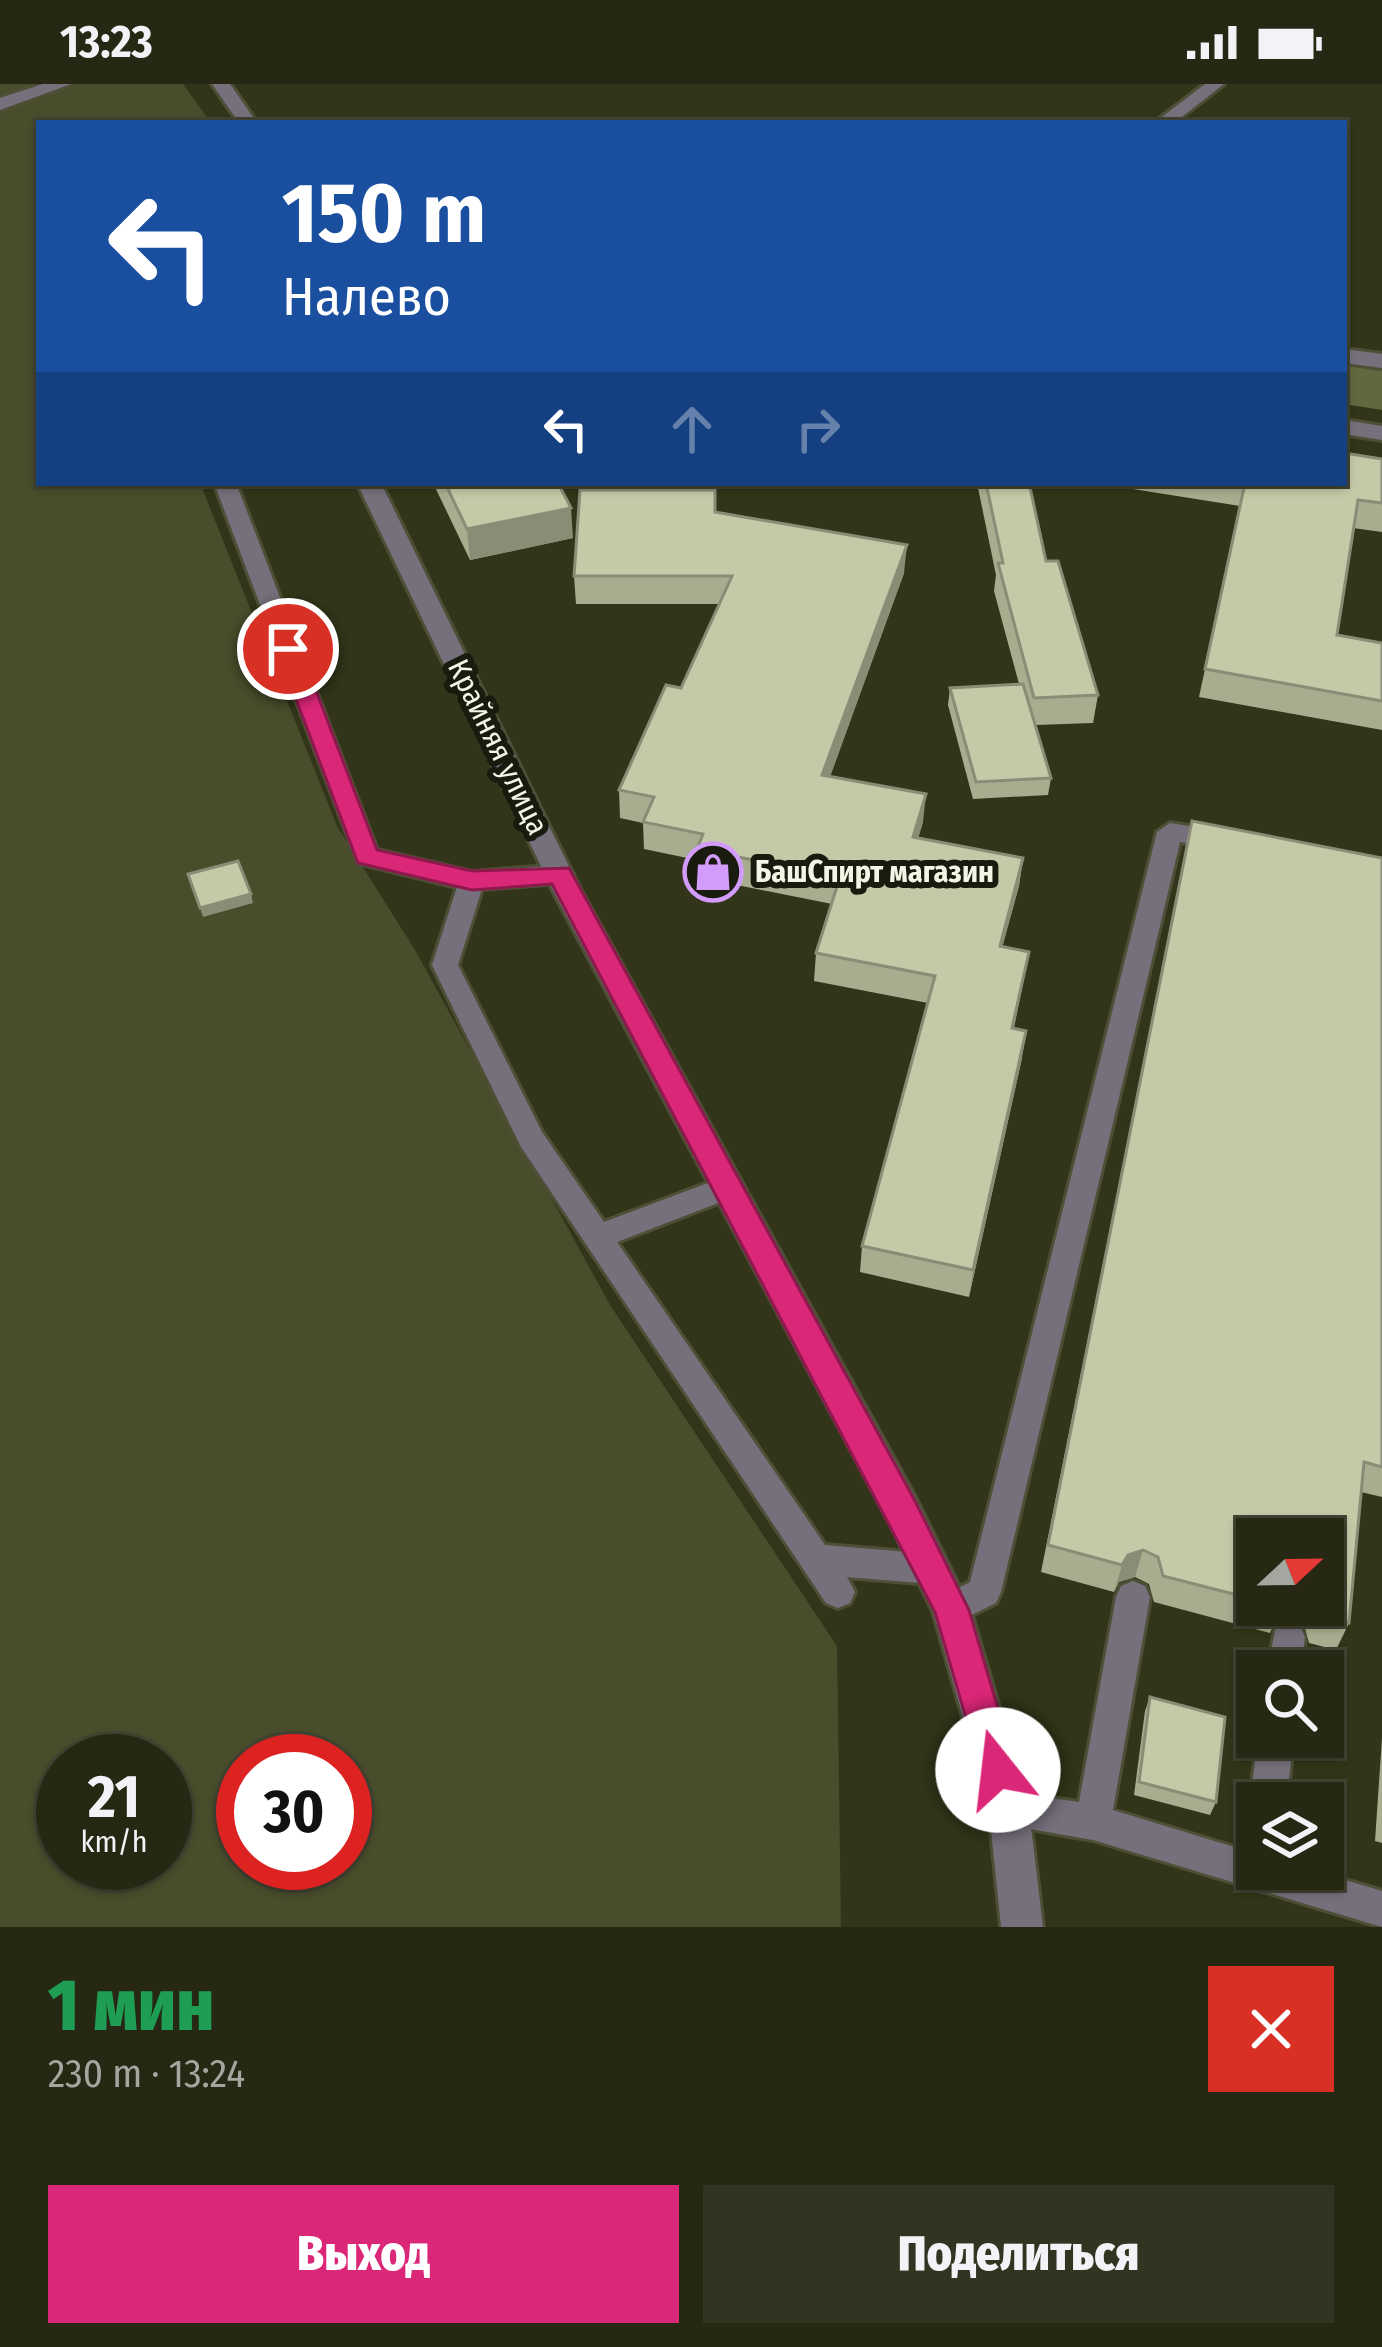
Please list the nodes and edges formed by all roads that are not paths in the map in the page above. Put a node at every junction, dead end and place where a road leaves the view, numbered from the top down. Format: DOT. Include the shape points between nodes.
graph roads {
  1 [pos="62,84"];
  2 [pos="221,84"];
  3 [pos="1216,84"];
  4 [pos="0,104"];
  5 [pos="246,120"];
  6 [pos="1167,120"];
  7 [pos="1347,356"];
  8 [pos="1382,361"];
  9 [pos="1347,427"];
  10 [pos="1382,433"];
  11 [pos="226,486"];
  12 [pos="370,486"];
  13 [pos="1238,850"];
  14 [pos="560,874"];
  15 [pos="472,880"];
  16 [pos="729,1187"];
  17 [pos="597,1237"];
  18 [pos="816,1559"];
  19 [pos="932,1569"];
  20 [pos="838,1592"];
  21 [pos="1132,1597"];
  22 [pos="952,1610"];
  23 [pos="1009,1810"];
  24 [pos="1093,1822"];
  25 [pos="1236,1863"];
  26 [pos="1321,1890"];
  27 [pos="1382,1910"];
  28 [pos="1022,1927"];
  1 -- 4 [label="street"];
  2 -- 5 [label="street"];
  3 -- 6 [label="lane"];
  7 -- 8 [label="street"];
  9 -- 10 [label="street"];
  11 -- 15 [label="lane" via="367,856"];
  12 -- 14 [label="street, Крайняя улица"];
  13 -- 22 [label="lane" via="1170,832 984,1592"];
  14 -- 15 [label="lane"];
  14 -- 16 [label="street, Крайняя улица"];
  15 -- 17 [label="lane" via="445,965 531,1139"];
  16 -- 17 [label="lane"];
  16 -- 19 [label="street, Крайняя улица"];
  17 -- 18 [label="lane"];
  18 -- 19 [label="lane"];
  18 -- 20 [label="lane"];
  19 -- 22 [label="street, Крайняя улица"];
  21 -- 24 [label="lane"];
  22 -- 23 [label="street, Крайняя улица"];
  23 -- 24 [label="lane"];
  23 -- 28 [label="street, Крайняя улица"];
  24 -- 25 [label="lane"];
  26 -- 27 [label="lane"];
}
